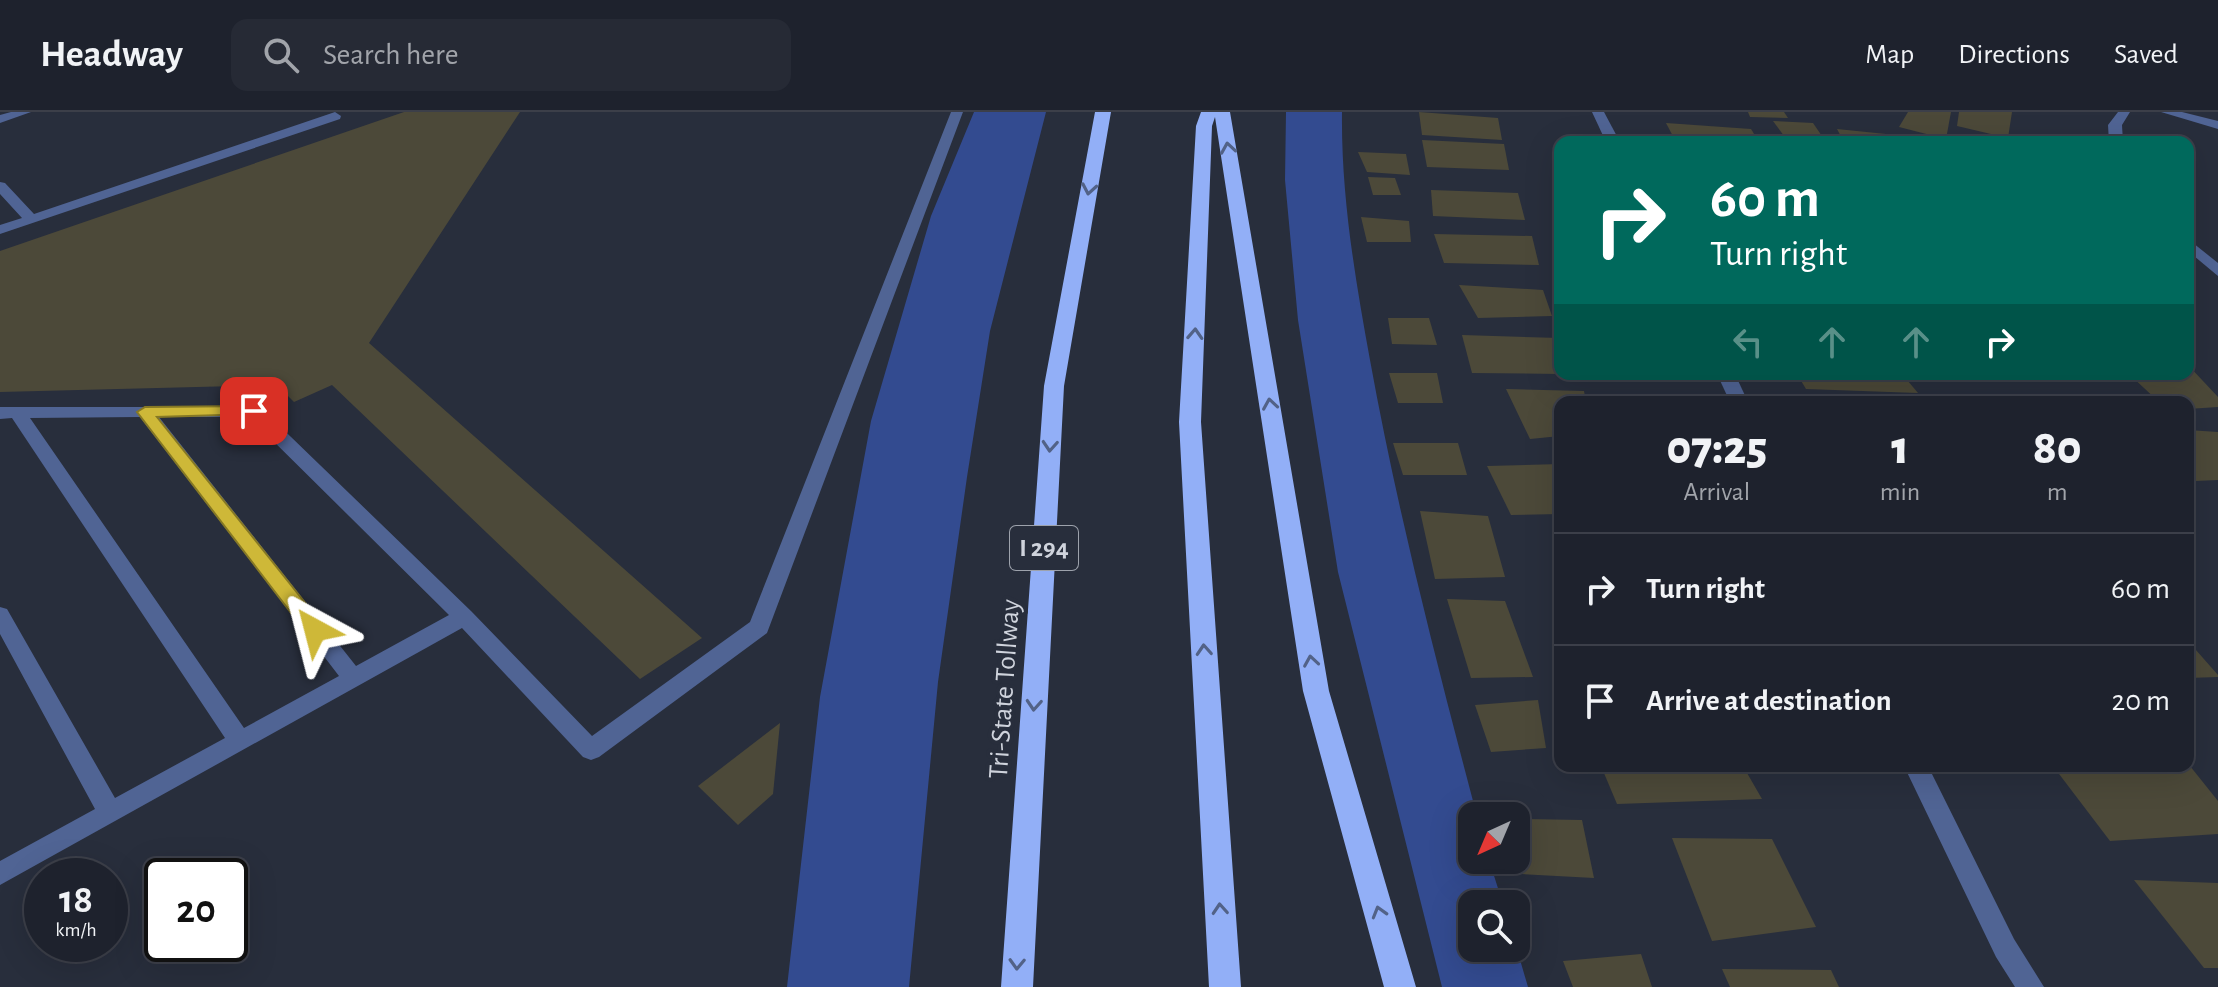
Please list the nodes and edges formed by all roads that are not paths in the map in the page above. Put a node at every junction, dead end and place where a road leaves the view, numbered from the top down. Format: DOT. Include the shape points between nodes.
graph roads {
  1 [pos="25,112"];
  2 [pos="957,112"];
  3 [pos="1103,112"];
  4 [pos="1209,112"];
  5 [pos="1222,112"];
  6 [pos="1598,112"];
  7 [pos="2124,112"];
  8 [pos="2167,112"];
  9 [pos="335,116"];
  10 [pos="0,119"];
  11 [pos="2218,125"];
  12 [pos="1610,136"];
  13 [pos="2116,136"];
  14 [pos="0,186"];
  15 [pos="31,219"];
  16 [pos="0,230"];
  17 [pos="2194,249"];
  18 [pos="2218,271"];
  19 [pos="145,412"];
  20 [pos="8,413"];
  21 [pos="0,615"];
  22 [pos="464,617"];
  23 [pos="353,678"];
  24 [pos="240,741"];
  25 [pos="1919,772"];
  26 [pos="110,813"];
  27 [pos="0,874"];
  28 [pos="1017,987"];
  29 [pos="1225,987"];
  30 [pos="1400,987"];
  31 [pos="2030,987"];
  1 -- 10 [label="street"];
  2 -- 22 [label="street" via="759,627 591,750"];
  3 -- 28 [label="highway, Tri-State Tollway / I 294, one-way" via="1054,386"];
  29 -- 4 [label="highway, one-way" via="1190,422 1204,126"];
  30 -- 5 [label="highway, one-way" via="1316,691"];
  6 -- 12 [label="street"];
  7 -- 13 [label="street" via="2115,125"];
  8 -- 11 [label="street"];
  9 -- 15 [label="street"];
  14 -- 15 [label="street"];
  15 -- 16 [label="street"];
  17 -- 18 [label="street"];
  19 -- 20 [label="street"];
  19 -- 22 [label="street" via="254,411"];
  19 -- 23 [label="street"];
  20 -- 24 [label="street"];
  21 -- 26 [label="street"];
  22 -- 23 [label="street"];
  23 -- 24 [label="street"];
  24 -- 26 [label="street"];
  25 -- 31 [label="street" via="2005,948"];
  26 -- 27 [label="street"];
}
